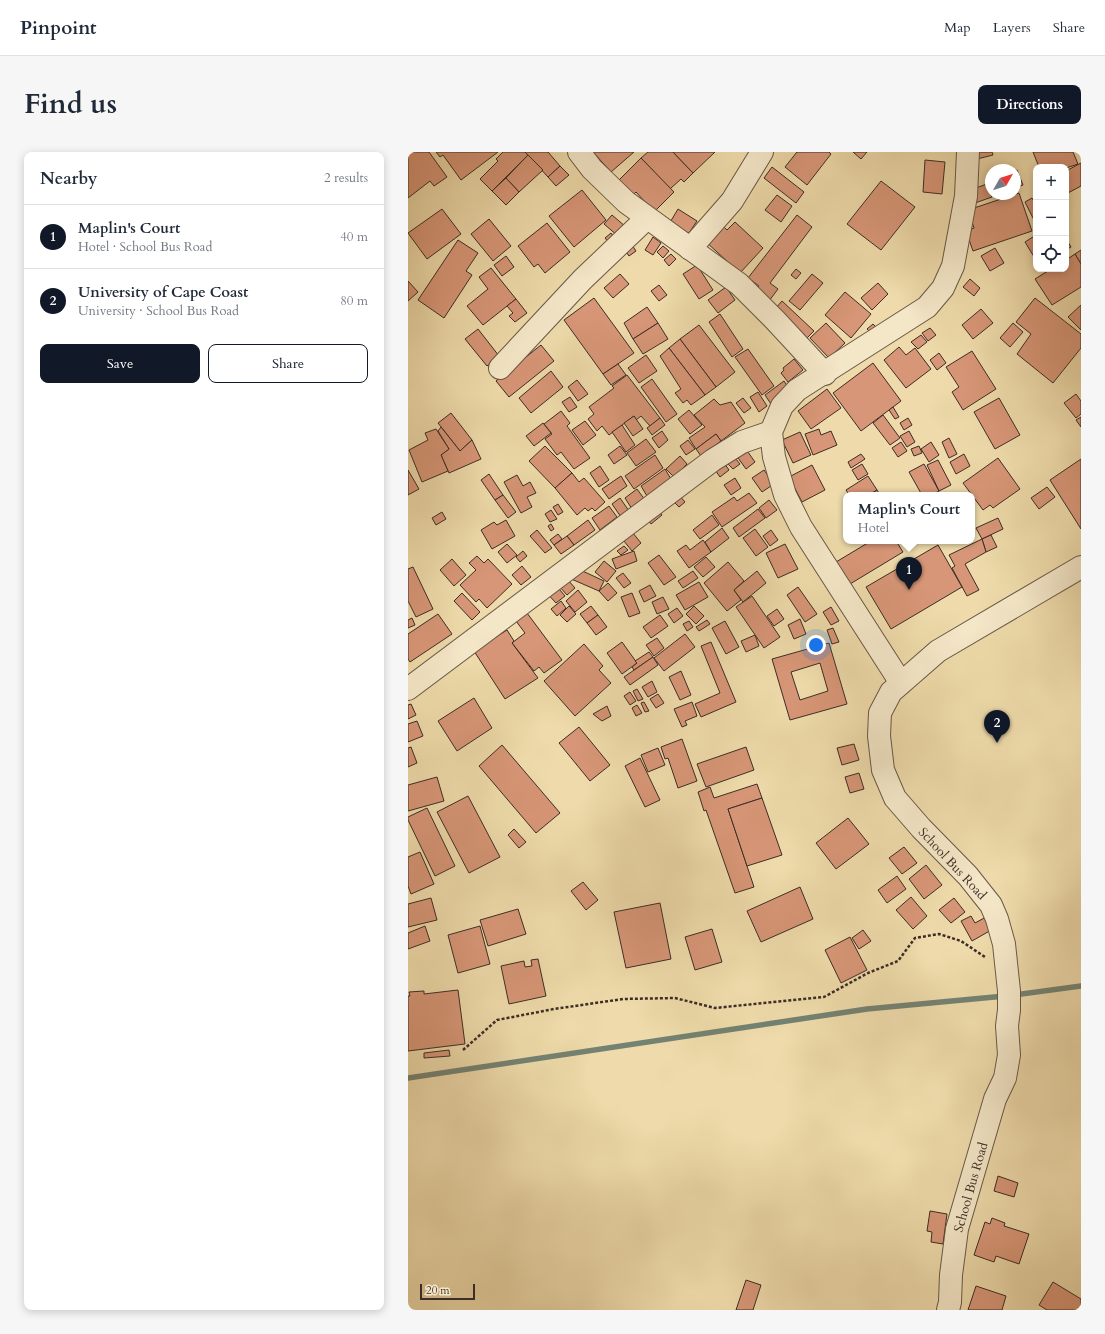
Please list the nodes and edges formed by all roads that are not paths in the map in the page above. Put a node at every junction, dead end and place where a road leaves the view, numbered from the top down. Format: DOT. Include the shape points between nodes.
graph roads {
  1 [pos="579,152"];
  2 [pos="762,152"];
  3 [pos="968,152"];
  4 [pos="647,218"];
  5 [pos="690,249"];
  6 [pos="500,368"];
  7 [pos="825,374"];
  8 [pos="771,432"];
  9 [pos="1081,567"];
  10 [pos="901,683"];
  11 [pos="408,689"];
  12 [pos="948,1310"];
  1 -- 4 [label="street" via="592,169 626,202"];
  2 -- 5 [label="street" via="732,202"];
  3 -- 7 [label="street" via="966,196 953,266 943,288 927,307"];
  4 -- 5 [label="street"];
  4 -- 6 [label="street" via="583,279"];
  5 -- 7 [label="street" via="739,284"];
  7 -- 8 [label="street" via="798,390 782,406"];
  8 -- 10 [label="street" via="774,457 785,495 800,527"];
  8 -- 11 [label="street" via="742,442 713,460"];
  9 -- 10 [label="street, School Bus Road" via="938,651"];
  10 -- 12 [label="street, School Bus Road" via="892,692 880,713 879,736 883,770 895,798 968,876 991,905 1004,944 1008,990 1009,1055 1005,1078 995,1099 957,1229"];
}
